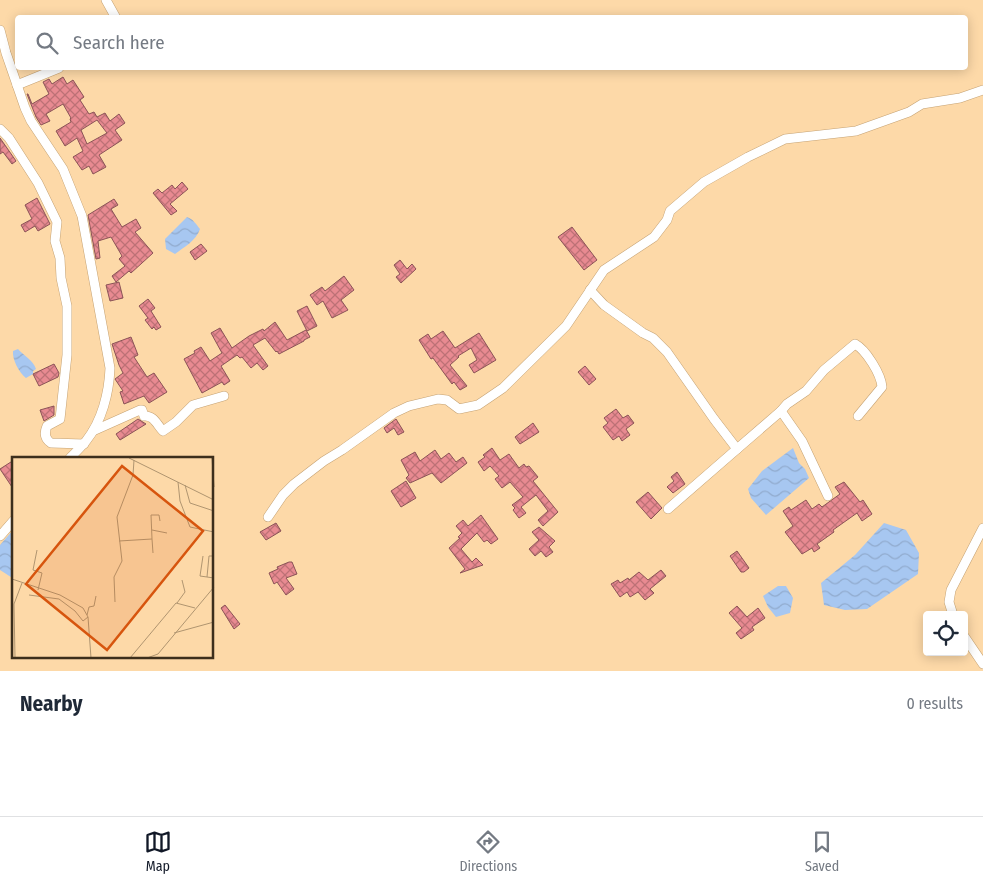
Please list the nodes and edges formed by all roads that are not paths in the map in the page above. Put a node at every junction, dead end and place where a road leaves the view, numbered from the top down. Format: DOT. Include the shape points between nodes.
graph roads {
  1 [pos="106,0"];
  2 [pos="114,15"];
  3 [pos="0,30"];
  4 [pos="54,70"];
  5 [pos="17,85"];
  6 [pos="983,90"];
  7 [pos="0,129"];
  8 [pos="590,290"];
  9 [pos="224,396"];
  10 [pos="781,411"];
  11 [pos="858,416"];
  12 [pos="93,431"];
  13 [pos="84,444"];
  14 [pos="737,449"];
  15 [pos="71,457"];
  16 [pos="828,496"];
  17 [pos="668,509"];
  18 [pos="268,517"];
  19 [pos="12,522"];
  20 [pos="983,528"];
  21 [pos="0,536"];
  22 [pos="951,611"];
  23 [pos="968,642"];
  24 [pos="983,664"];
  1 -- 2 [label="street"];
  3 -- 5 [label="street"];
  4 -- 5 [label="street"];
  5 -- 12 [label="street" via="31,120 63,169 83,222 110,368 110,384"];
  6 -- 8 [label="street" via="960,98 922,104 856,131 786,139 761,150 704,182 684,198 670,211 654,237 604,270"];
  7 -- 13 [label="street" via="38,183 56,222 55,241 67,306 67,355 60,419 46,426 46,437 51,443"];
  8 -- 14 [label="street" via="604,305 653,338 667,352"];
  8 -- 18 [label="street" via="566,326 492,396 468,408 459,409 447,400 438,399 394,413 294,484"];
  9 -- 12 [label="street" via="193,405 163,431 140,410"];
  10 -- 11 [label="street" via="855,344 862,348 881,379 882,387"];
  10 -- 14 [label="street"];
  10 -- 16 [label="street" via="802,441"];
  12 -- 13 [label="street"];
  13 -- 15 [label="street"];
  14 -- 17 [label="street"];
  19 -- 21 [label="street"];
  20 -- 22 [label="street" via="951,590"];
  23 -- 24 [label="street"];
}
